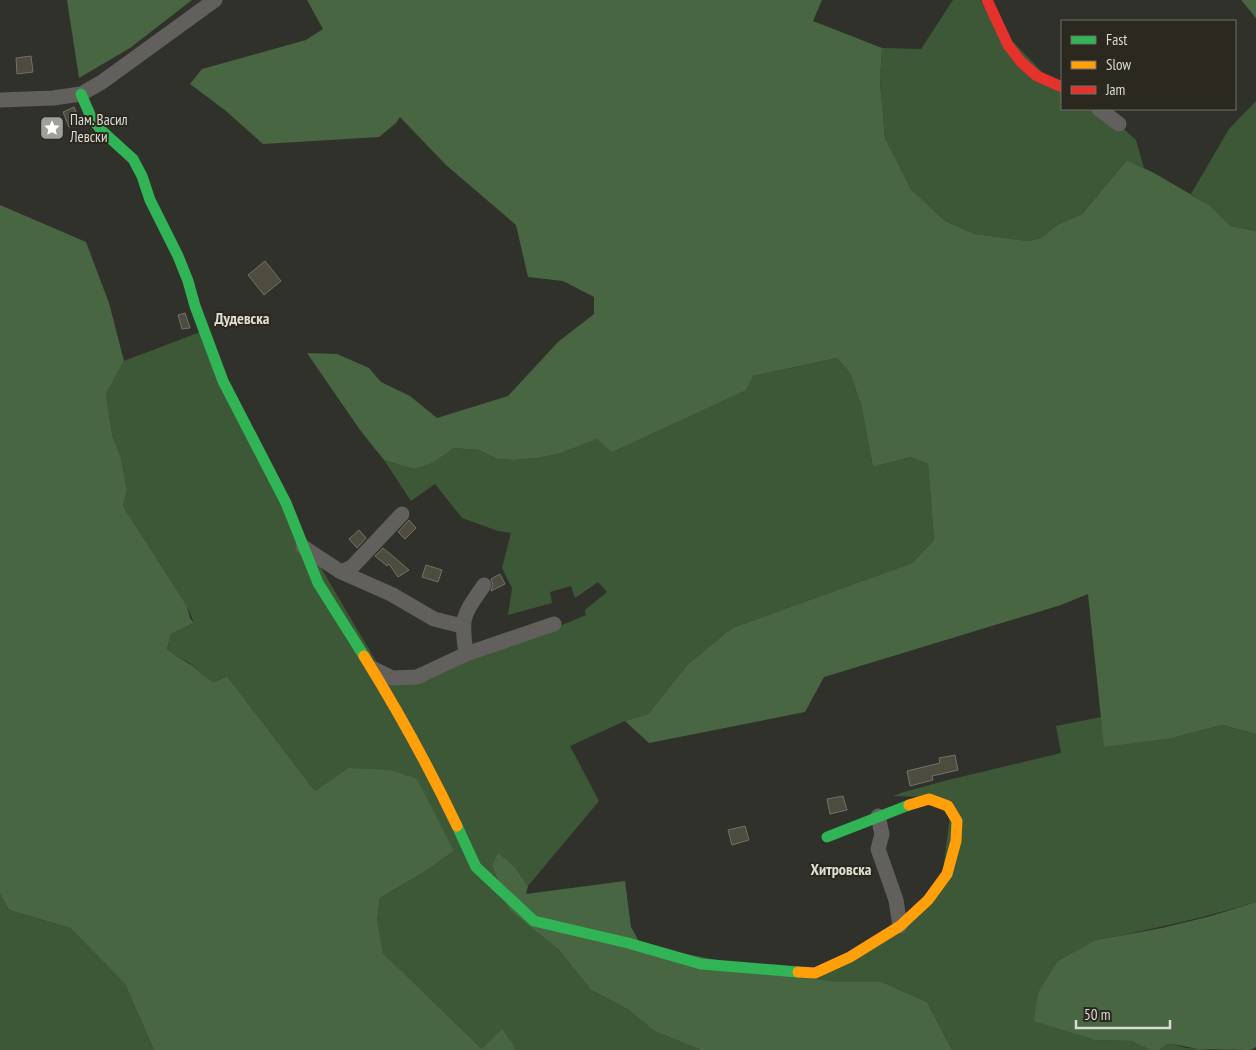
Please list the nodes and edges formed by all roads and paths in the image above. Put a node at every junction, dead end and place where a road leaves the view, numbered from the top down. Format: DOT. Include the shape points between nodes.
graph roads {
  1 [pos="215,0"];
  2 [pos="992,2"];
  3 [pos="1061,87"];
  4 [pos="81,94"];
  5 [pos="0,100"];
  6 [pos="1100,110"];
  7 [pos="1119,124"];
  8 [pos="402,514"];
  9 [pos="303,547"];
  10 [pos="340,572"];
  11 [pos="484,585"];
  12 [pos="554,624"];
  13 [pos="462,626"];
  14 [pos="466,654"];
  15 [pos="374,669"];
  16 [pos="878,816"];
  17 [pos="827,837"];
  18 [pos="900,926"];
  1 -- 4 [label="street"];
  2 -- 3 [label="street" via="1008,45 1020,62 1038,76"];
  4 -- 5 [label="street"];
  4 -- 9 [label="street" via="91,117 133,159 142,176 188,281 194,306 223,381 286,503"];
  6 -- 7 [label="street"];
  8 -- 10 [label="street" via="352,567"];
  9 -- 10 [label="street"];
  9 -- 15 [label="street" via="318,583"];
  10 -- 13 [label="street" via="391,594 434,619"];
  11 -- 13 [label="street" via="465,612"];
  12 -- 14 [label="street"];
  13 -- 14 [label="street"];
  14 -- 15 [label="street" via="417,677 392,678"];
  15 -- 18 [label="street" via="437,784 476,867 534,921 701,964 815,973 850,957"];
  16 -- 17 [label="street"];
  16 -- 18 [label="street" via="882,834 878,849 896,900"];
  16 -- 18 [label="street" via="930,799 948,806 957,821 956,841 947,874 928,900"];
}
